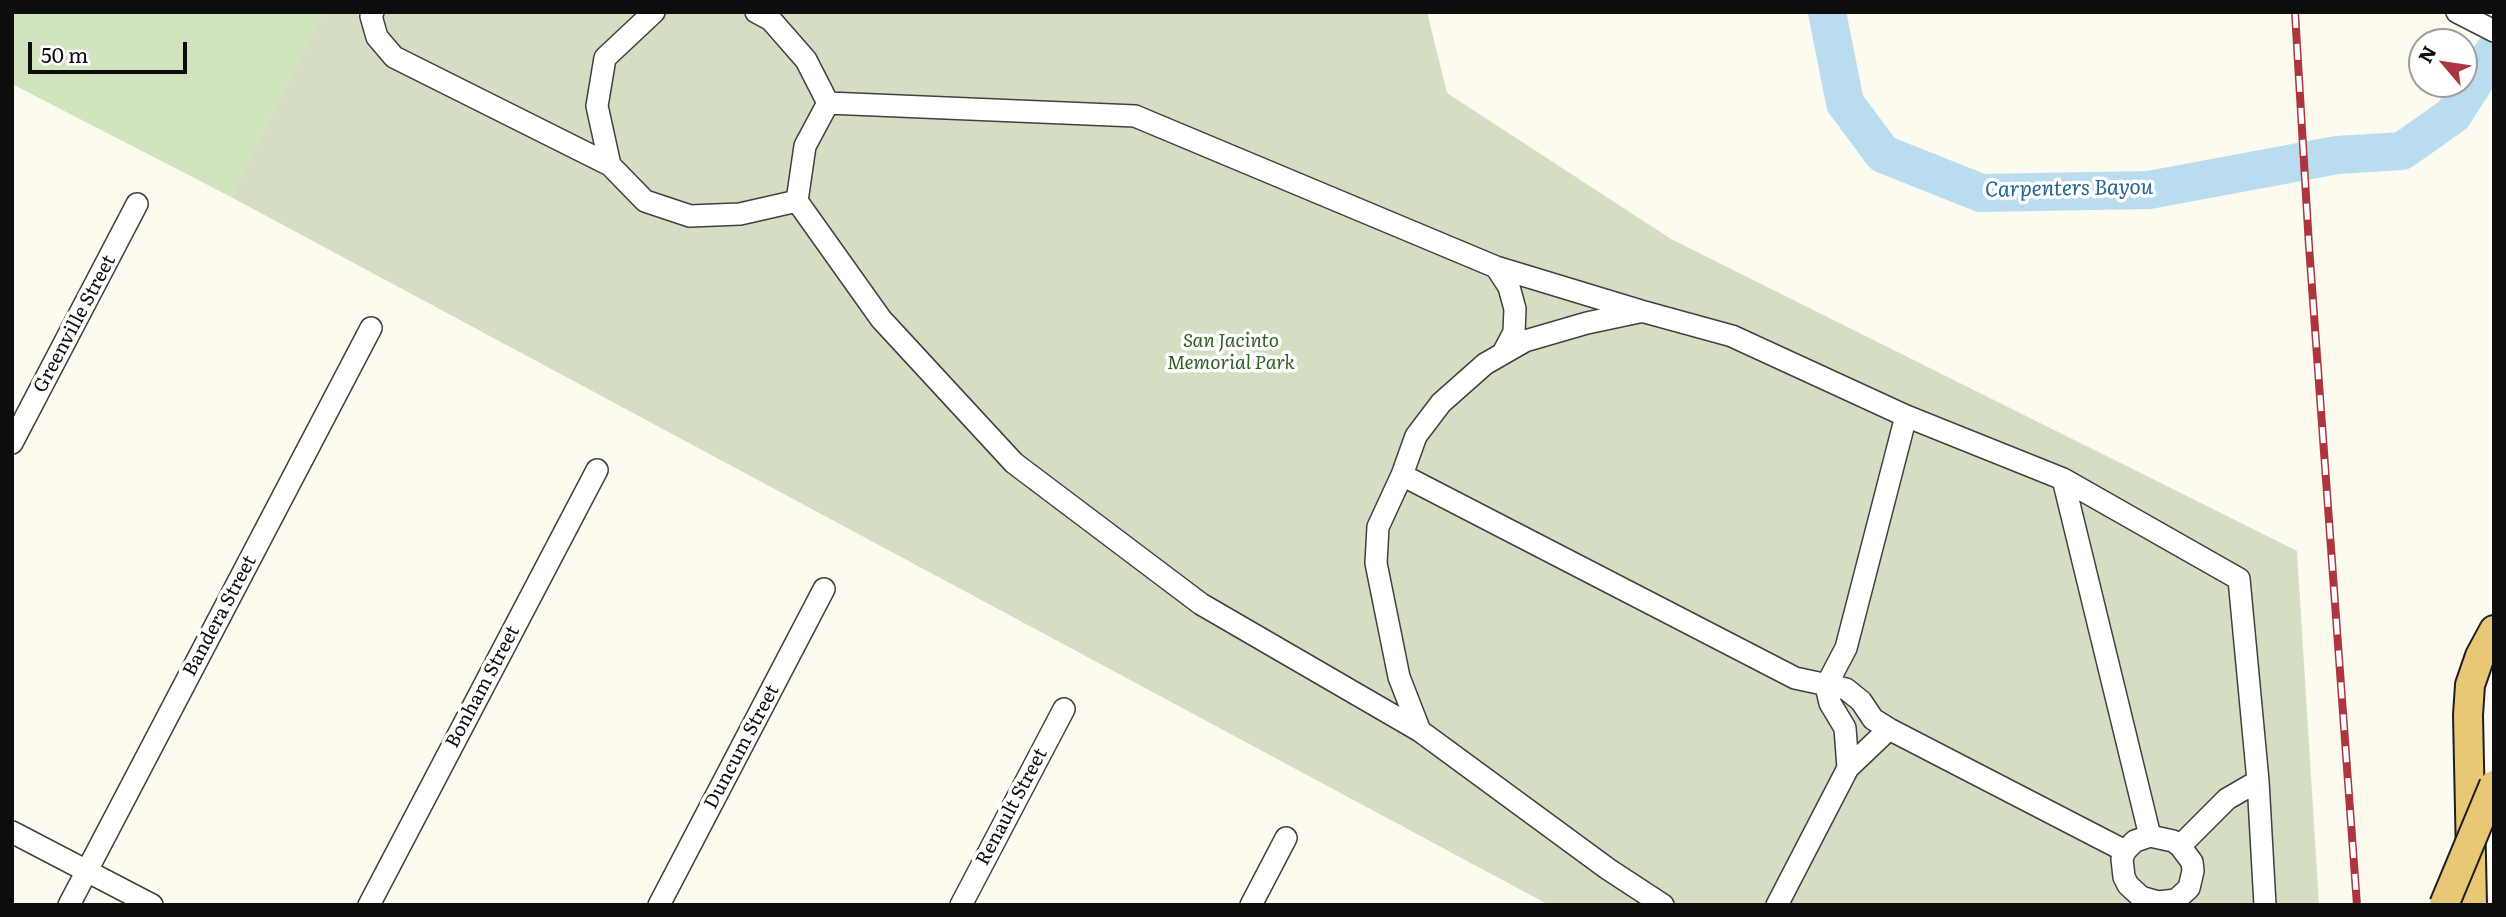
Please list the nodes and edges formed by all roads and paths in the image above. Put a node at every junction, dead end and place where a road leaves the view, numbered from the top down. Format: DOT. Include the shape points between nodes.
graph roads {
  1 [pos="373,12"];
  2 [pos="654,12"];
  3 [pos="755,12"];
  4 [pos="2465,17"];
  5 [pos="2494,31"];
  6 [pos="828,103"];
  7 [pos="610,165"];
  8 [pos="797,201"];
  9 [pos="137,204"];
  10 [pos="1496,267"];
  11 [pos="1641,311"];
  12 [pos="371,328"];
  13 [pos="1503,353"];
  14 [pos="1906,416"];
  15 [pos="12,443"];
  16 [pos="597,470"];
  17 [pos="1402,475"];
  18 [pos="2063,479"];
  19 [pos="824,589"];
  20 [pos="2494,630"];
  21 [pos="1826,686"];
  22 [pos="1064,709"];
  23 [pos="1889,729"];
  24 [pos="1420,731"];
  25 [pos="1848,768"];
  26 [pos="2258,780"];
  27 [pos="2494,785"];
  28 [pos="12,832"];
  29 [pos="2150,836"];
  30 [pos="1286,838"];
  31 [pos="2180,846"];
  32 [pos="2125,851"];
  33 [pos="87,871"];
  34 [pos="2129,898"];
  35 [pos="2167,903"];
  36 [pos="69,905"];
  37 [pos="152,905"];
  38 [pos="369,905"];
  39 [pos="659,905"];
  40 [pos="961,905"];
  41 [pos="1251,905"];
  42 [pos="1663,905"];
  43 [pos="1777,905"];
  44 [pos="2265,905"];
  45 [pos="2444,905"];
  46 [pos="2472,905"];
  1 -- 7 [label="street" via="377,37 394,57"];
  2 -- 7 [label="street" via="605,58 597,106"];
  3 -- 6 [label="street" via="771,20 806,60"];
  4 -- 5 [label="street"];
  6 -- 8 [label="street" via="805,146"];
  6 -- 10 [label="street" via="1135,116"];
  7 -- 8 [label="street" via="645,201 690,216 740,214"];
  8 -- 24 [label="street" via="881,319 1014,463 1201,604"];
  9 -- 15 [label="street, Greenville Street"];
  10 -- 11 [label="street"];
  10 -- 13 [label="street" via="1509,287 1515,309 1514,332"];
  11 -- 13 [label="street" via="1525,341"];
  11 -- 14 [label="street" via="1732,336"];
  12 -- 33 [label="street, Bandera Street"];
  13 -- 17 [label="street" via="1441,402 1416,436"];
  14 -- 18 [label="street"];
  14 -- 21 [label="street" via="1846,648"];
  16 -- 38 [label="street, Bonham Street"];
  17 -- 21 [label="street" via="1795,678"];
  17 -- 24 [label="street" via="1378,527 1376,563 1399,677"];
  18 -- 26 [label="street" via="2239,579"];
  18 -- 29 [label="street"];
  19 -- 39 [label="street, Duncum Street"];
  20 -- 46 [label="main road" via="2470,685"];
  21 -- 23 [label="street" via="1846,689 1873,719"];
  21 -- 25 [label="street" via="1845,728"];
  22 -- 40 [label="street, Renault Street"];
  23 -- 25 [label="street"];
  23 -- 32 [label="street"];
  24 -- 42 [label="street"];
  25 -- 43 [label="street"];
  26 -- 31 [label="street" via="2227,799"];
  26 -- 44 [label="street"];
  27 -- 45 [label="main road, bridge"];
  28 -- 33 [label="street"];
  29 -- 31 [label="street"];
  29 -- 32 [label="street"];
  30 -- 41 [label="street"];
  31 -- 35 [label="street" via="2192,862 2193,880 2183,895"];
  32 -- 34 [label="street" via="2122,859"];
  33 -- 36 [label="street, Bandera Street"];
  33 -- 37 [label="street"];
  34 -- 35 [label="street"];
}
